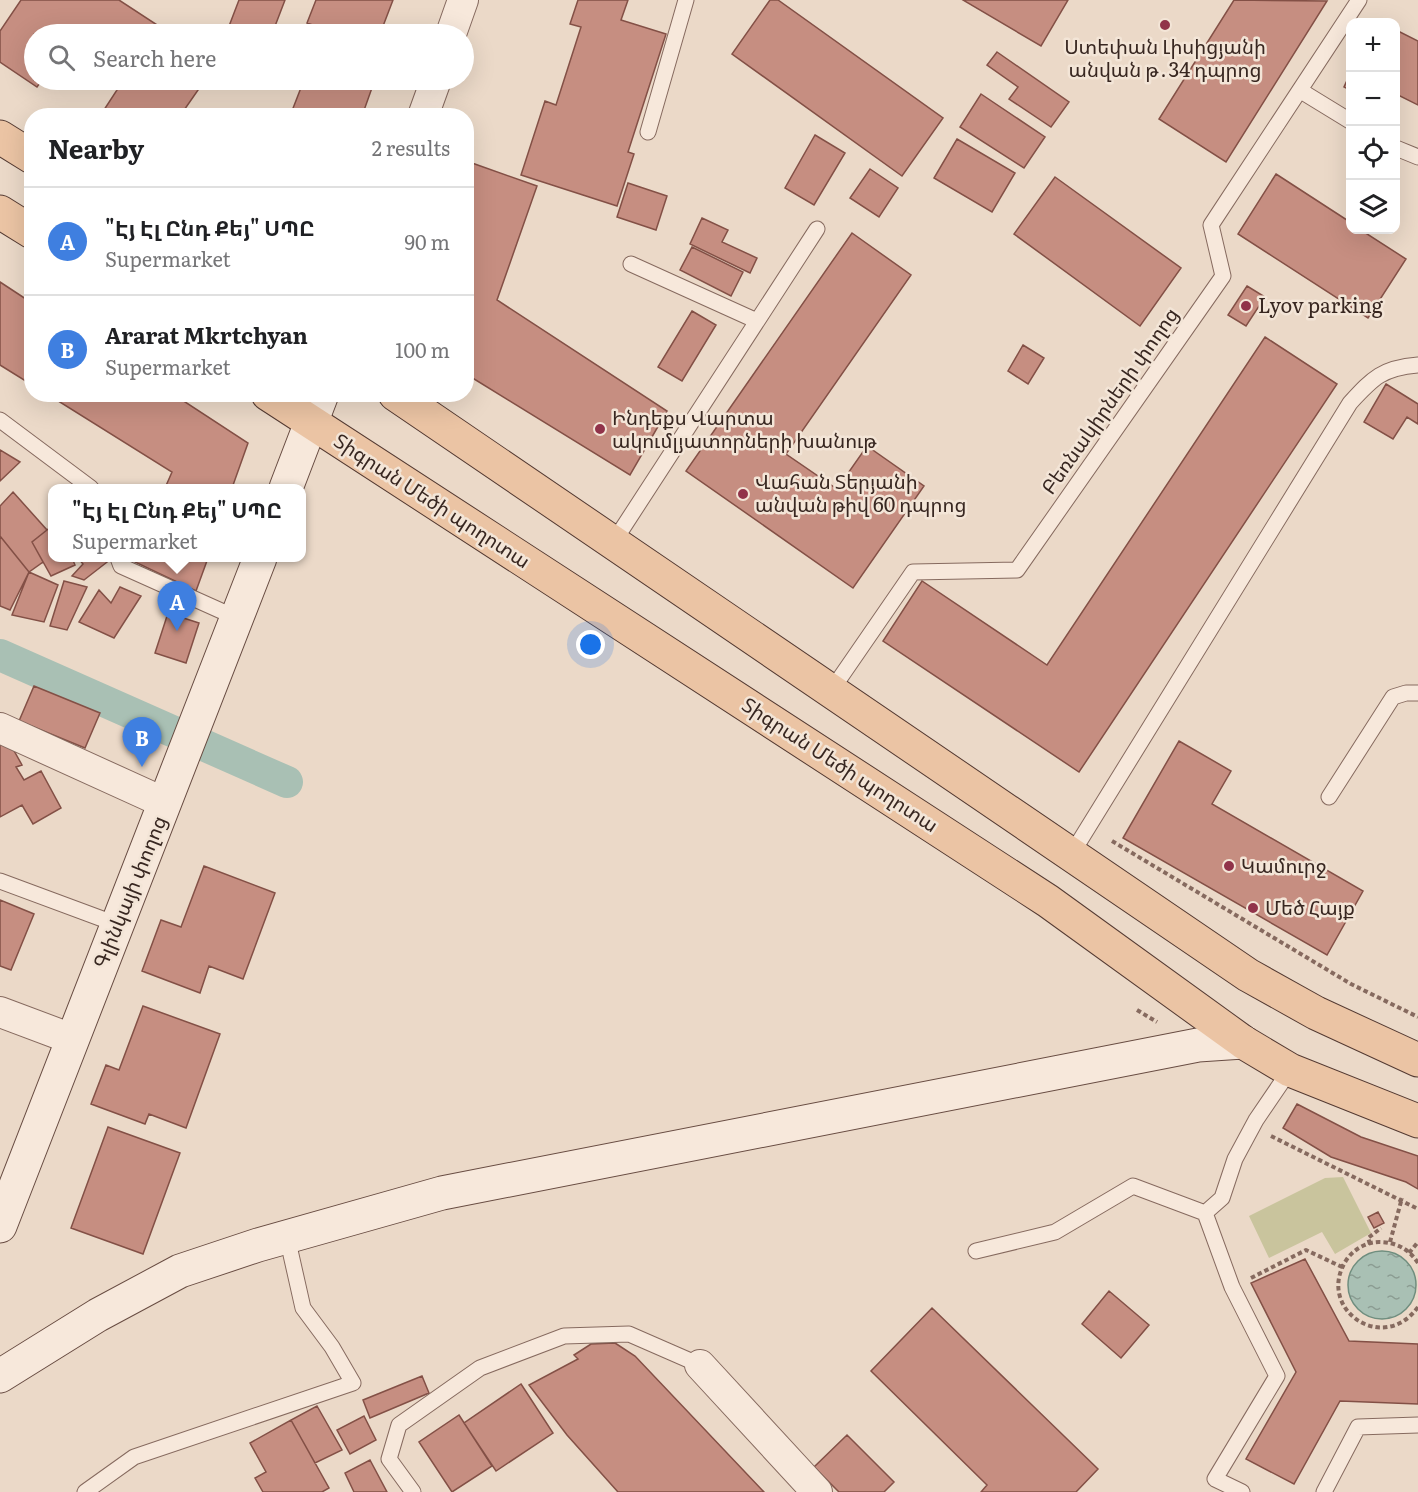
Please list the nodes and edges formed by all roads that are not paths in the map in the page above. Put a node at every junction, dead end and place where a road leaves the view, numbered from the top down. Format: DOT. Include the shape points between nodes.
graph roads {
  1 [pos="464,0"];
  2 [pos="686,0"];
  3 [pos="1359,0"];
  4 [pos="456,24"];
  5 [pos="432,90"];
  6 [pos="1301,91"];
  7 [pos="426,108"];
  8 [pos="1346,119"];
  9 [pos="648,132"];
  10 [pos="0,137"];
  11 [pos="1400,150"];
  12 [pos="24,152"];
  13 [pos="1418,157"];
  14 [pos="0,212"];
  15 [pos="24,227"];
  16 [pos="817,229"];
  17 [pos="631,264"];
  18 [pos="757,321"];
  19 [pos="1418,365"];
  20 [pos="279,402"];
  21 [pos="319,402"];
  22 [pos="407,402"];
  23 [pos="0,420"];
  24 [pos="311,424"];
  25 [pos="84,484"];
  26 [pos="288,484"];
  27 [pos="613,543"];
  28 [pos="120,562"];
  29 [pos="258,562"];
  30 [pos="237,618"];
  31 [pos="831,691"];
  32 [pos="1418,693"];
  33 [pos="0,728"];
  34 [pos="169,793"];
  35 [pos="1329,797"];
  36 [pos="1071,855"];
  37 [pos="0,881"];
  38 [pos="117,924"];
  39 [pos="0,1012"];
  40 [pos="72,1039"];
  41 [pos="1243,1042"];
  42 [pos="1418,1060"];
  43 [pos="1290,1070"];
  44 [pos="1418,1121"];
  45 [pos="1205,1213"];
  46 [pos="0,1226"];
  47 [pos="287,1237"];
  48 [pos="976,1251"];
  49 [pos="700,1365"];
  50 [pos="0,1376"];
  51 [pos="1418,1425"];
  52 [pos="85,1492"];
  53 [pos="413,1492"];
  54 [pos="817,1492"];
  55 [pos="1242,1492"];
  56 [pos="1324,1492"];
  1 -- 4 [label="street"];
  2 -- 9 [label="lane"];
  3 -- 6 [label="lane"];
  5 -- 7 [label="street"];
  6 -- 8 [label="lane"];
  6 -- 31 [label="lane, Բեռնակիրների փողոց" via="1211,225 1224,276 1017,570 913,572"];
  10 -- 12 [label="main road"];
  11 -- 13 [label="lane"];
  14 -- 15 [label="main road"];
  16 -- 18 [label="lane"];
  17 -- 18 [label="lane"];
  18 -- 27 [label="lane"];
  19 -- 36 [label="lane" via="1396,367 1373,377 1350,403"];
  20 -- 24 [label="main road, Տիգրան Մեծի պողոտա"];
  21 -- 24 [label="main road"];
  22 -- 27 [label="main road"];
  23 -- 25 [label="lane"];
  24 -- 26 [label="main road"];
  24 -- 41 [label="main road, Տիգրան Մեծի պողոտա" via="1048,901"];
  27 -- 31 [label="main road"];
  28 -- 30 [label="lane"];
  29 -- 30 [label="main road, Գլինկայի փողոց"];
  30 -- 34 [label="main road, Գլինկայի փողոց"];
  31 -- 36 [label="main road"];
  32 -- 35 [label="lane" via="1393,698"];
  33 -- 34 [label="street"];
  34 -- 38 [label="main road, Գլինկայի փողոց"];
  36 -- 42 [label="main road" via="1248,975 1316,1013"];
  37 -- 38 [label="lane"];
  38 -- 40 [label="main road, Գլինկայի փողոց"];
  39 -- 40 [label="street"];
  40 -- 46 [label="main road, Գլինկայի փողոց"];
  41 -- 43 [label="main road, Տիգրան Մեծի պողոտա"];
  41 -- 47 [label="main road" via="1198,1045 454,1191"];
  43 -- 44 [label="main road, Տիգրան Մեծի պողոտա"];
  43 -- 45 [label="lane" via="1235,1159 1222,1198"];
  45 -- 48 [label="lane" via="1132,1186 1055,1233"];
  45 -- 55 [label="lane" via="1232,1287 1277,1376 1215,1479"];
  47 -- 50 [label="main road" via="180,1271 98,1315"];
  47 -- 52 [label="lane" via="303,1308 333,1347 353,1383 134,1457"];
  49 -- 53 [label="lane" via="629,1334 564,1335 480,1368 399,1425 389,1459"];
  49 -- 54 [label="street"];
  51 -- 56 [label="lane" via="1358,1426"];
}
